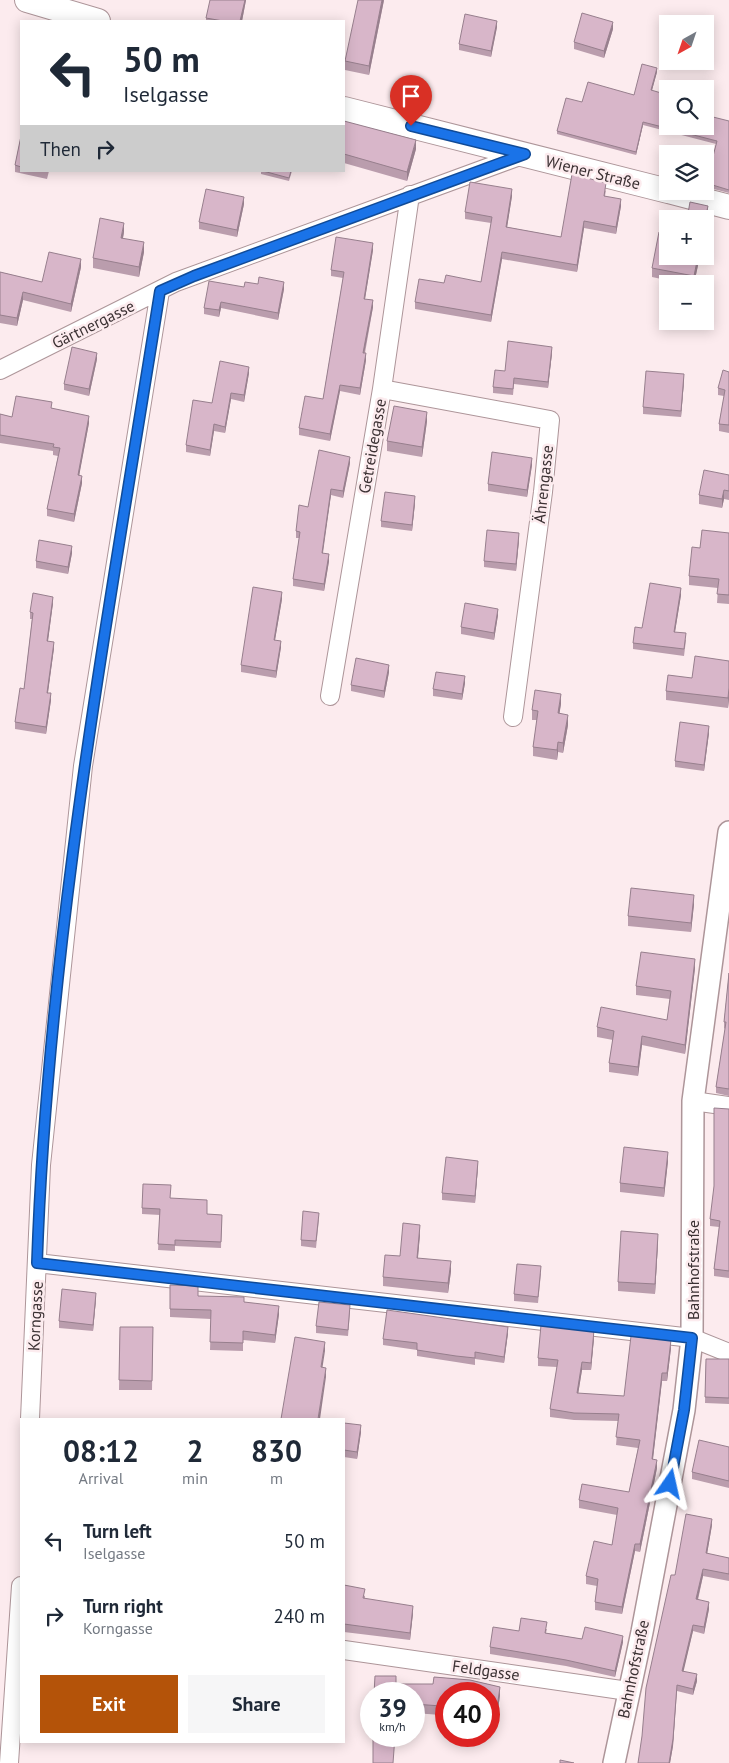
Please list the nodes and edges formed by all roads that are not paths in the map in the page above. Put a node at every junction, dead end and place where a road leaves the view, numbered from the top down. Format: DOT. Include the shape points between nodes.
graph roads {
  1 [pos="27,0"];
  2 [pos="54,4"];
  3 [pos="95,20"];
  4 [pos="345,109"];
  5 [pos="525,154"];
  6 [pos="659,189"];
  7 [pos="410,195"];
  8 [pos="702,200"];
  9 [pos="729,207"];
  10 [pos="160,291"];
  11 [pos="0,370"];
  12 [pos="382,389"];
  13 [pos="330,696"];
  14 [pos="513,717"];
  15 [pos="729,832"];
  16 [pos="693,1101"];
  17 [pos="729,1106"];
  18 [pos="37,1263"];
  19 [pos="692,1338"];
  20 [pos="729,1353"];
  21 [pos="30,1418"];
  22 [pos="20,1611"];
  23 [pos="345,1650"];
  24 [pos="628,1691"];
  25 [pos="9,1763"];
  26 [pos="614,1763"];
  1 -- 2 [label="main road"];
  2 -- 3 [label="main road"];
  4 -- 5 [label="main road, Wiener Straße"];
  5 -- 6 [label="main road, Wiener Straße"];
  5 -- 7 [label="street, Gärtnergasse"];
  7 -- 10 [label="street, Gärtnergasse" via="176,282"];
  7 -- 12 [label="street, Getreidegasse"];
  8 -- 9 [label="main road, Wiener Straße"];
  10 -- 11 [label="street, Gärtnergasse"];
  10 -- 18 [label="street, Korngasse" via="84,766 40,1165"];
  12 -- 13 [label="street, Getreidegasse"];
  12 -- 14 [label="street, Ährengasse" via="550,420"];
  15 -- 16 [label="street, Bahnhofstraße"];
  16 -- 17 [label="street"];
  16 -- 19 [label="street, Bahnhofstraße"];
  18 -- 19 [label="street"];
  18 -- 21 [label="street, Korngasse"];
  19 -- 20 [label="street"];
  19 -- 24 [label="street, Bahnhofstraße" via="684,1410"];
  22 -- 25 [label="street"];
  23 -- 24 [label="street, Feldgasse"];
  24 -- 26 [label="street, Bahnhofstraße"];
}
